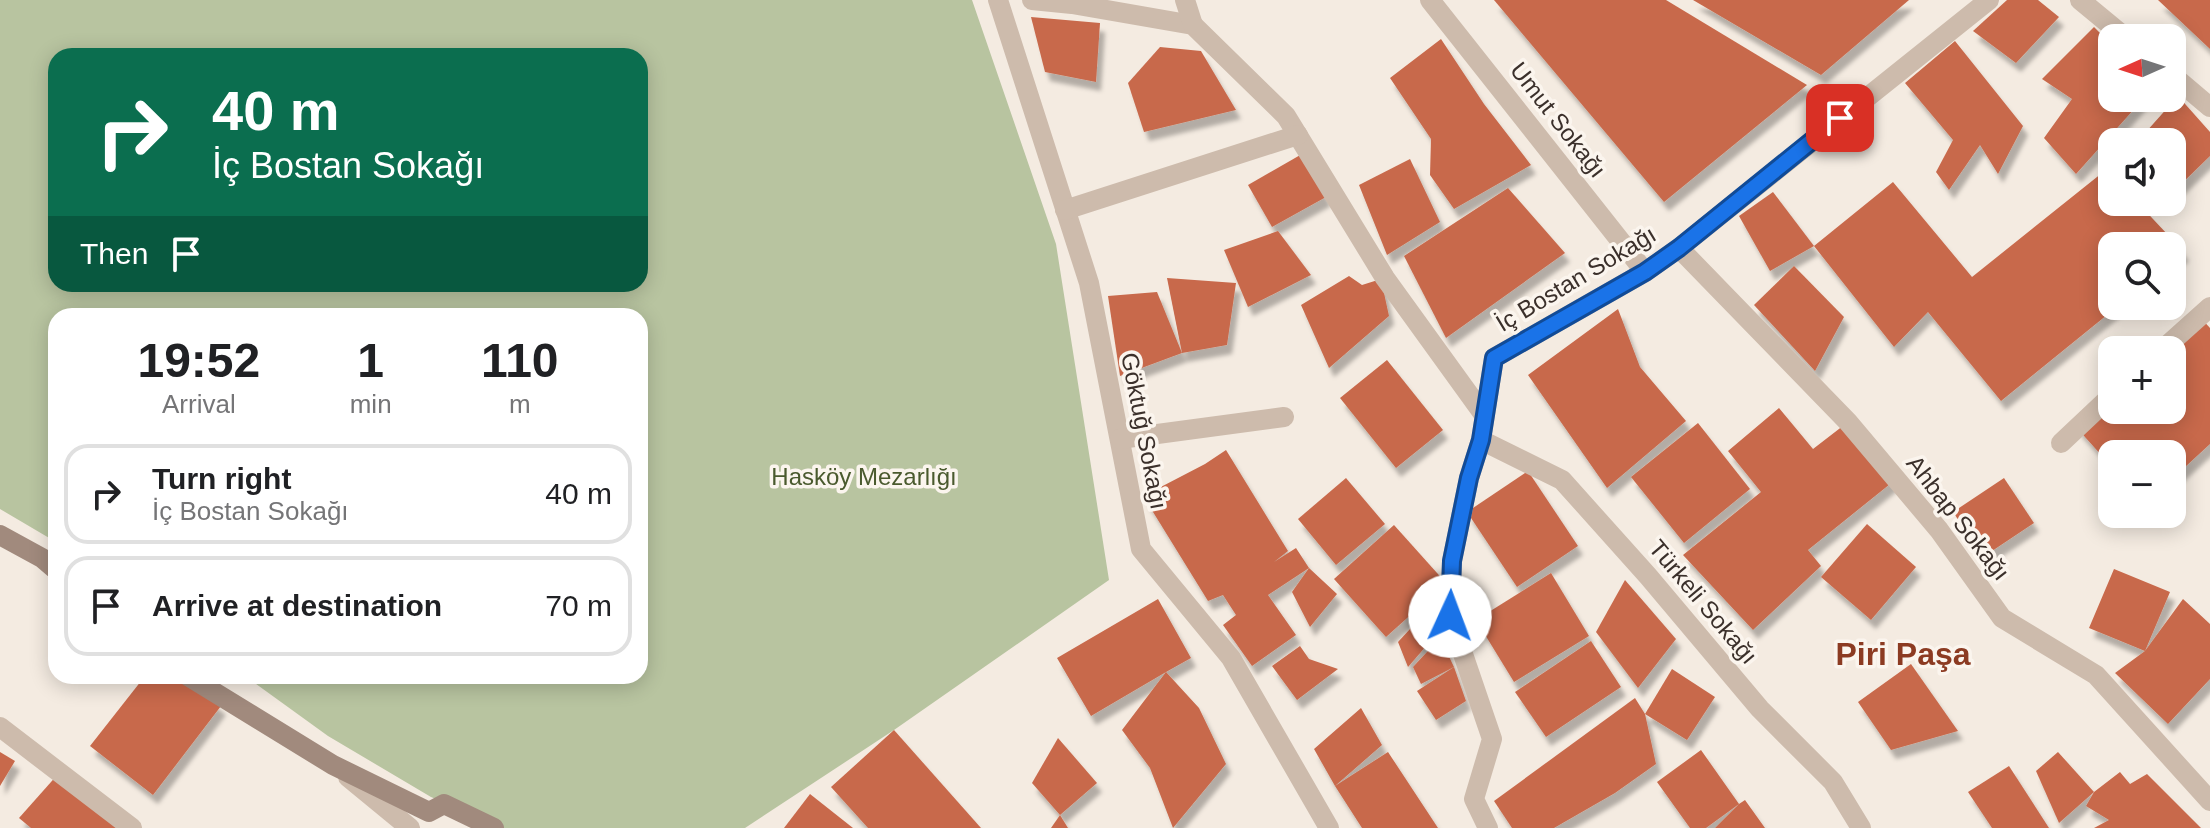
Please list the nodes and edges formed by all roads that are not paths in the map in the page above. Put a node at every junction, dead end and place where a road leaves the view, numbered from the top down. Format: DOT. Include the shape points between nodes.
graph roads {
  1 [pos="998,0"];
  2 [pos="1032,0"];
  3 [pos="1185,0"];
  4 [pos="1430,0"];
  5 [pos="1989,0"];
  6 [pos="2080,0"];
  7 [pos="2109,24"];
  8 [pos="1193,25"];
  9 [pos="2186,87"];
  10 [pos="2210,107"];
  11 [pos="1298,135"];
  12 [pos="1065,210"];
  13 [pos="1679,248"];
  14 [pos="1645,272"];
  15 [pos="2210,307"];
  16 [pos="2178,336"];
  17 [pos="2098,408"];
  18 [pos="1484,415"];
  19 [pos="1284,417"];
  20 [pos="1120,439"];
  21 [pos="1481,440"];
  22 [pos="2061,443"];
  23 [pos="0,535"];
  24 [pos="48,563"];
  25 [pos="201,684"];
  26 [pos="0,727"];
  27 [pos="333,765"];
  28 [pos="2210,801"];
  29 [pos="132,828"];
  30 [pos="410,828"];
  31 [pos="494,828"];
  32 [pos="1329,828"];
  33 [pos="1488,828"];
  34 [pos="1861,828"];
  1 -- 12 [label="street, Göktuğ Sokağı"];
  2 -- 8 [label="street"];
  3 -- 8 [label="street"];
  4 -- 14 [label="street, Umut Sokağı"];
  5 -- 13 [label="street, İç Bostan Sokağı"];
  6 -- 7 [label="street"];
  8 -- 11 [label="street" via="1286,116"];
  9 -- 10 [label="street"];
  11 -- 12 [label="street"];
  11 -- 18 [label="street" via="1385,278"];
  12 -- 20 [label="street, Göktuğ Sokağı" via="1089,283"];
  13 -- 14 [label="street, İç Bostan Sokağı"];
  13 -- 28 [label="street, Ahbap Sokağı" via="1848,422 1939,530 2002,618 2096,675"];
  14 -- 18 [label="street, İç Bostan Sokağı" via="1494,358"];
  15 -- 16 [label="street"];
  17 -- 22 [label="street"];
  18 -- 21 [label="street, İç Bostan Sokağı"];
  19 -- 20 [label="street"];
  20 -- 32 [label="street, Göktuğ Sokağı" via="1141,549 1231,658"];
  21 -- 33 [label="street, İç Bostan Sokağı" via="1452,561 1450,616 1492,739 1474,799"];
  21 -- 34 [label="street, Türkeli Sokağı" via="1562,480 1760,709 1833,782"];
  23 -- 24 [label="street"];
  25 -- 27 [label="street"];
  26 -- 29 [label="street"];
  27 -- 30 [label="street"];
  27 -- 31 [label="street" via="429,812 444,804"];
}
